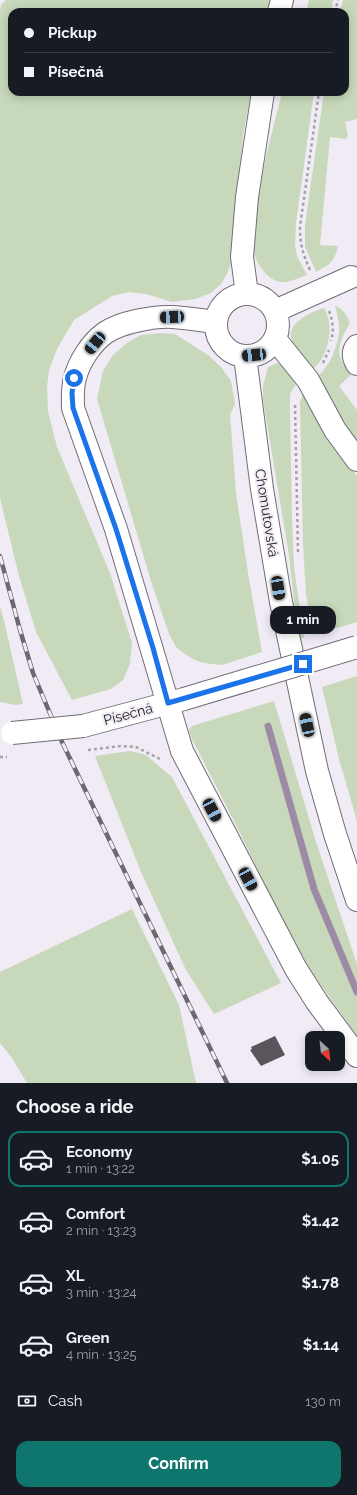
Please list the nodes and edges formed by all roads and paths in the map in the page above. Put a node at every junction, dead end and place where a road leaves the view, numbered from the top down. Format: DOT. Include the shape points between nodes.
graph roads {
  1 [pos="262,96"];
  2 [pos="318,96"];
  3 [pos="351,277"];
  4 [pos="321,291"];
  5 [pos="247,294"];
  6 [pos="275,312"];
  7 [pos="215,322"];
  8 [pos="275,339"];
  9 [pos="331,342"];
  10 [pos="357,346"];
  11 [pos="330,348"];
  12 [pos="245,356"];
  13 [pos="357,364"];
  14 [pos="308,380"];
  15 [pos="357,460"];
  16 [pos="298,554"];
  17 [pos="357,647"];
  18 [pos="176,701"];
  19 [pos="6,733"];
  20 [pos="85,751"];
  21 [pos="0,757"];
  22 [pos="14,757"];
  23 [pos="161,759"];
  24 [pos="357,900"];
  25 [pos="357,1056"];
  1 -- 5 [label="main road" via="242,249"];
  2 -- 4 [label="path" via="300,240 302,252"];
  3 -- 4 [label="main road"];
  4 -- 6 [label="main road"];
  4 -- 9 [label="path" via="332,319 334,331"];
  5 -- 6 [label="main road" via="264,299"];
  5 -- 7 [label="main road" via="238,295 226,302"];
  6 -- 8 [label="main road" via="278,325"];
  7 -- 12 [label="main road" via="216,332 227,349"];
  7 -- 18 [label="main road" via="172,317 152,318 133,322 106,333 95,343 79,366 72,393 73,408 116,529 153,648"];
  8 -- 12 [label="main road" via="263,352"];
  8 -- 14 [label="main road"];
  10 -- 13 [label="main road" via="353,356"];
  11 -- 14 [label="path" via="320,367"];
  12 -- 24 [label="main road, Chomutovská" via="262,489 281,602 317,772"];
  14 -- 15 [label="main road" via="335,430"];
  14 -- 16 [label="path" via="300,387 295,397"];
  17 -- 18 [label="main road, Písečná, bridge"];
  18 -- 19 [label="main road, Písečná, bridge" via="83,726"];
  18 -- 25 [label="main road" via="182,751 277,934 317,1002"];
  20 -- 23 [label="path" via="121,746 136,747"];
  21 -- 22 [label="path"];
}
